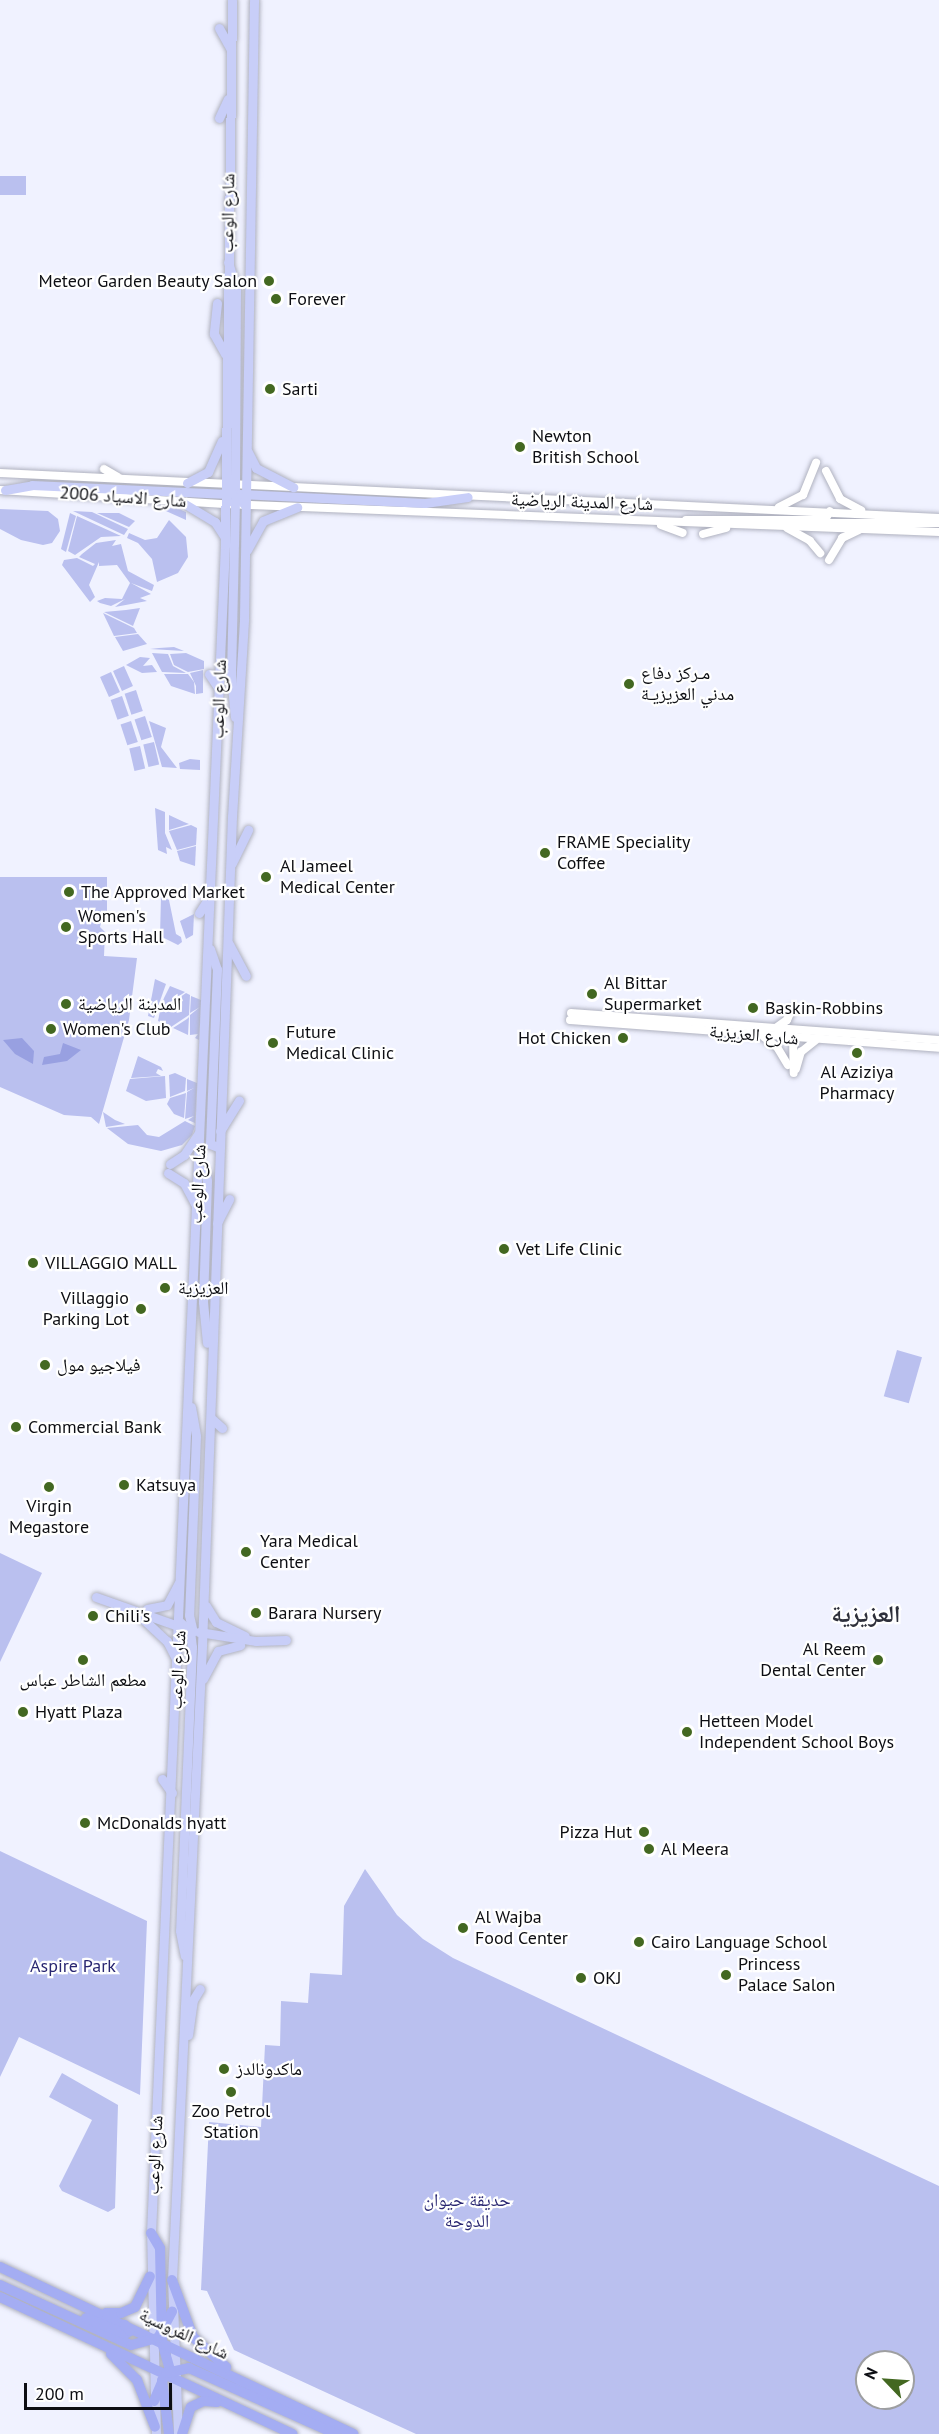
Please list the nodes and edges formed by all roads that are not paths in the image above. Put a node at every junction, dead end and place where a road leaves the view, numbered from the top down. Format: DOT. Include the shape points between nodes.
graph roads {
  1 [pos="232,0"];
  2 [pos="254,0"];
  3 [pos="219,28"];
  4 [pos="231,51"];
  5 [pos="230,94"];
  6 [pos="219,118"];
  7 [pos="227,260"];
  8 [pos="217,303"];
  9 [pos="225,355"];
  10 [pos="225,430"];
  11 [pos="246,442"];
  12 [pos="816,463"];
  13 [pos="104,469"];
  14 [pos="826,471"];
  15 [pos="0,473"];
  16 [pos="121,479"];
  17 [pos="187,483"];
  18 [pos="293,487"];
  19 [pos="2,490"];
  20 [pos="225,494"];
  21 [pos="239,494"];
  22 [pos="468,497"];
  23 [pos="180,501"];
  24 [pos="297,507"];
  25 [pos="772,508"];
  26 [pos="830,511"];
  27 [pos="867,513"];
  28 [pos="939,518"];
  29 [pos="652,521"];
  30 [pos="670,523"];
  31 [pos="939,523"];
  32 [pos="735,525"];
  33 [pos="784,526"];
  34 [pos="821,527"];
  35 [pos="865,529"];
  36 [pos="939,532"];
  37 [pos="682,533"];
  38 [pos="703,534"];
  39 [pos="225,544"];
  40 [pos="246,552"];
  41 [pos="820,553"];
  42 [pos="829,560"];
  43 [pos="209,674"];
  44 [pos="219,689"];
  45 [pos="238,728"];
  46 [pos="206,785"];
  47 [pos="214,805"];
  48 [pos="248,830"];
  49 [pos="231,865"];
  50 [pos="210,896"];
  51 [pos="199,913"];
  52 [pos="228,941"];
  53 [pos="208,947"];
  54 [pos="246,976"];
  55 [pos="625,1008"];
  56 [pos="792,1009"];
  57 [pos="618,1016"];
  58 [pos="776,1027"];
  59 [pos="790,1028"];
  60 [pos="761,1035"];
  61 [pos="792,1040"];
  62 [pos="816,1040"];
  63 [pos="939,1040"];
  64 [pos="939,1048"];
  65 [pos="788,1065"];
  66 [pos="239,1100"];
  67 [pos="200,1131"];
  68 [pos="219,1134"];
  69 [pos="218,1147"];
  70 [pos="218,1159"];
  71 [pos="201,1173"];
  72 [pos="229,1199"];
  73 [pos="196,1211"];
  74 [pos="215,1228"];
  75 [pos="212,1357"];
  76 [pos="188,1403"];
  77 [pos="211,1418"];
  78 [pos="222,1428"];
  79 [pos="194,1502"];
  80 [pos="182,1574"];
  81 [pos="96,1597"];
  82 [pos="204,1597"];
  83 [pos="147,1609"];
  84 [pos="142,1618"];
  85 [pos="191,1630"];
  86 [pos="286,1640"];
  87 [pos="178,1655"];
  88 [pos="177,1674"];
  89 [pos="201,1684"];
  90 [pos="162,1779"];
  91 [pos="172,1793"];
  92 [pos="185,1832"];
  93 [pos="186,1959"];
  94 [pos="200,1989"];
  95 [pos="183,2045"];
  96 [pos="151,2233"];
  97 [pos="0,2267"];
  98 [pos="150,2276"];
  99 [pos="172,2280"];
  100 [pos="0,2284"];
  101 [pos="0,2297"];
  102 [pos="16,2304"];
  103 [pos="0,2305"];
  104 [pos="93,2311"];
  105 [pos="172,2312"];
  106 [pos="125,2325"];
  107 [pos="158,2340"];
  108 [pos="102,2345"];
  109 [pos="165,2373"];
  110 [pos="250,2384"];
  111 [pos="195,2389"];
  112 [pos="153,2401"];
  113 [pos="233,2406"];
  114 [pos="155,2431"];
  115 [pos="169,2434"];
  116 [pos="180,2434"];
  117 [pos="293,2434"];
  118 [pos="319,2434"];
  119 [pos="336,2434"];
  120 [pos="353,2434"];
  1 -- 4 [label="main road, شارع الوعب"];
  2 -- 11 [label="main road, شارع الوعب"];
  3 -- 4 [label="main road"];
  4 -- 5 [label="main road, شارع الوعب"];
  5 -- 6 [label="main road"];
  5 -- 7 [label="main road, شارع الوعب"];
  7 -- 9 [label="main road, شارع الوعب"];
  7 -- 21 [label="main road" via="236,288"];
  8 -- 9 [label="main road" via="214,334"];
  9 -- 10 [label="main road, شارع الوعب" via="220,401"];
  10 -- 17 [label="main road" via="208,472"];
  10 -- 20 [label="main road, شارع الوعب"];
  11 -- 18 [label="main road" via="254,466"];
  11 -- 21 [label="main road, شارع الوعب"];
  12 -- 25 [label="main road" via="803,495"];
  13 -- 16 [label="main road"];
  14 -- 27 [label="main road" via="840,499"];
  15 -- 16 [label="main road, شارع الاسياد 2006"];
  16 -- 17 [label="main road, شارع الاسياد 2006"];
  17 -- 20 [label="main road, شارع الاسياد 2006"];
  18 -- 21 [label="main road, شارع المدينة الرياضية"];
  18 -- 22 [label="main road, شارع المدينة الرياضية"];
  19 -- 20 [label="main road" via="32,485"];
  19 -- 23 [label="main road, شارع الاسياد 2006"];
  20 -- 21 [label="main road"];
  20 -- 21 [label="main road"];
  20 -- 23 [label="main road, شارع الاسياد 2006"];
  20 -- 39 [label="main road, شارع الوعب"];
  21 -- 22 [label="main road" via="425,503"];
  21 -- 24 [label="main road, شارع المدينة الرياضية"];
  21 -- 40 [label="main road, شارع الوعب"];
  21 -- 45 [label="main road" via="231,689"];
  22 -- 25 [label="main road, شارع المدينة الرياضية"];
  23 -- 39 [label="main road" via="216,523"];
  24 -- 29 [label="main road, شارع المدينة الرياضية"];
  24 -- 40 [label="main road" via="263,521"];
  25 -- 26 [label="main road, شارع المدينة الرياضية"];
  26 -- 27 [label="main road, شارع المدينة الرياضية"];
  26 -- 30 [label="main road" via="825,520 705,517"];
  27 -- 28 [label="main road, شارع المدينة الرياضية"];
  29 -- 30 [label="main road, شارع المدينة الرياضية"];
  29 -- 37 [label="main road"];
  30 -- 32 [label="main road, شارع المدينة الرياضية"];
  31 -- 34 [label="main road" via="826,522"];
  32 -- 33 [label="main road, شارع المدينة الرياضية"];
  32 -- 38 [label="main road"];
  33 -- 34 [label="main road, شارع المدينة الرياضية"];
  33 -- 41 [label="main road" via="810,541"];
  34 -- 35 [label="main road, شارع المدينة الرياضية"];
  35 -- 36 [label="main road, شارع المدينة الرياضية"];
  35 -- 42 [label="main road" via="844,537"];
  39 -- 44 [label="main road, شارع الوعب"];
  40 -- 45 [label="main road, شارع الوعب"];
  43 -- 44 [label="main road"];
  44 -- 47 [label="main road, شارع الوعب"];
  45 -- 49 [label="main road, شارع الوعب"];
  46 -- 47 [label="main road"];
  47 -- 50 [label="main road, شارع الوعب"];
  48 -- 49 [label="main road"];
  49 -- 52 [label="main road, شارع الوعب"];
  50 -- 51 [label="main road"];
  50 -- 53 [label="main road, شارع الوعب"];
  52 -- 54 [label="main road"];
  52 -- 68 [label="main road, شارع الوعب"];
  53 -- 67 [label="main road, شارع الوعب"];
  53 -- 69 [label="main road" via="217,969 210,1144"];
  55 -- 57 [label="main road"];
  56 -- 58 [label="main road" via="787,1020"];
  57 -- 58 [label="main road, شارع العزيزية"];
  57 -- 60 [label="main road, شارع العزيزية" via="571,1017"];
  58 -- 59 [label="main road, شارع العزيزية"];
  59 -- 61 [label="main road"];
  59 -- 63 [label="main road, شارع العزيزية"];
  60 -- 61 [label="main road, شارع العزيزية"];
  60 -- 65 [label="main road" via="777,1047"];
  61 -- 62 [label="main road, شارع العزيزية"];
  61 -- 62 [label="main road" via="794,1076 801,1052"];
  62 -- 64 [label="main road, شارع العزيزية"];
  66 -- 68 [label="main road"];
  67 -- 71 [label="main road, شارع الوعب"];
  67 -- 73 [label="main road" via="184,1155 169,1168 189,1189"];
  68 -- 69 [label="main road, شارع الوعب"];
  69 -- 70 [label="main road, شارع الوعب"];
  70 -- 71 [label="main road"];
  70 -- 74 [label="main road, شارع الوعب"];
  71 -- 73 [label="main road, شارع الوعب"];
  71 -- 75 [label="main road" via="203,1316"];
  72 -- 74 [label="main road"];
  73 -- 76 [label="main road, شارع الوعب"];
  74 -- 75 [label="main road, شارع الوعب"];
  75 -- 77 [label="main road, شارع الوعب"];
  76 -- 79 [label="main road" via="196,1431"];
  76 -- 80 [label="main road, شارع الوعب"];
  77 -- 78 [label="main road"];
  77 -- 82 [label="main road, شارع الوعب"];
  79 -- 82 [label="main road" via="198,1521 195,1598 199,1601"];
  79 -- 85 [label="main road"];
  80 -- 83 [label="main road" via="169,1603"];
  80 -- 85 [label="main road, شارع الوعب"];
  81 -- 85 [label="main road"];
  82 -- 85 [label="main road, شارع الوعب"];
  82 -- 89 [label="main road" via="213,1619 242,1641 218,1651"];
  84 -- 88 [label="main road" via="172,1647"];
  85 -- 86 [label="main road" via="256,1641"];
  85 -- 87 [label="main road, شارع الوعب"];
  85 -- 89 [label="main road, شارع الوعب"];
  85 -- 92 [label="main road"];
  87 -- 88 [label="main road, شارع الوعب"];
  87 -- 92 [label="main road" via="183,1653 187,1658 181,1813"];
  88 -- 91 [label="main road, شارع الوعب"];
  89 -- 93 [label="main road, شارع الوعب"];
  90 -- 91 [label="main road"];
  91 -- 96 [label="main road, شارع الوعب"];
  92 -- 93 [label="main road" via="180,1931"];
  93 -- 95 [label="main road, شارع الوعب"];
  94 -- 95 [label="main road" via="193,2000 189,2034"];
  95 -- 99 [label="main road, شارع الوعب"];
  96 -- 98 [label="main road, شارع الوعب"];
  96 -- 107 [label="highway" via="161,2254"];
  97 -- 104 [label="highway, شارع الفروسية"];
  98 -- 104 [label="highway" via="131,2310 118,2314"];
  98 -- 107 [label="main road, شارع الوعب"];
  99 -- 105 [label="main road, شارع الوعب"];
  99 -- 110 [label="highway" via="186,2324 198,2345"];
  100 -- 106 [label="highway" via="125,2334 130,2331"];
  100 -- 107 [label="highway" via="125,2344"];
  101 -- 102 [label="highway"];
  102 -- 103 [label="highway"];
  102 -- 108 [label="highway"];
  104 -- 106 [label="highway, شارع الفروسية"];
  105 -- 107 [label="highway"];
  105 -- 107 [label="main road, شارع الوعب"];
  106 -- 107 [label="highway, شارع الفروسية"];
  107 -- 109 [label="highway"];
  107 -- 109 [label="main road, شارع الوعب"];
  107 -- 110 [label="highway, شارع الفروسية"];
  108 -- 109 [label="highway"];
  108 -- 114 [label="highway" via="137,2380"];
  109 -- 111 [label="highway"];
  109 -- 112 [label="highway"];
  109 -- 115 [label="highway"];
  109 -- 116 [label="main road, شارع الوعب"];
  109 -- 119 [label="highway" via="192,2369"];
  110 -- 120 [label="highway, شارع الفروسية"];
  111 -- 113 [label="highway"];
  111 -- 118 [label="highway" via="192,2382 198,2379"];
  112 -- 114 [label="main road"];
  113 -- 116 [label="highway" via="199,2403 188,2412"];
  113 -- 117 [label="highway"];
}
